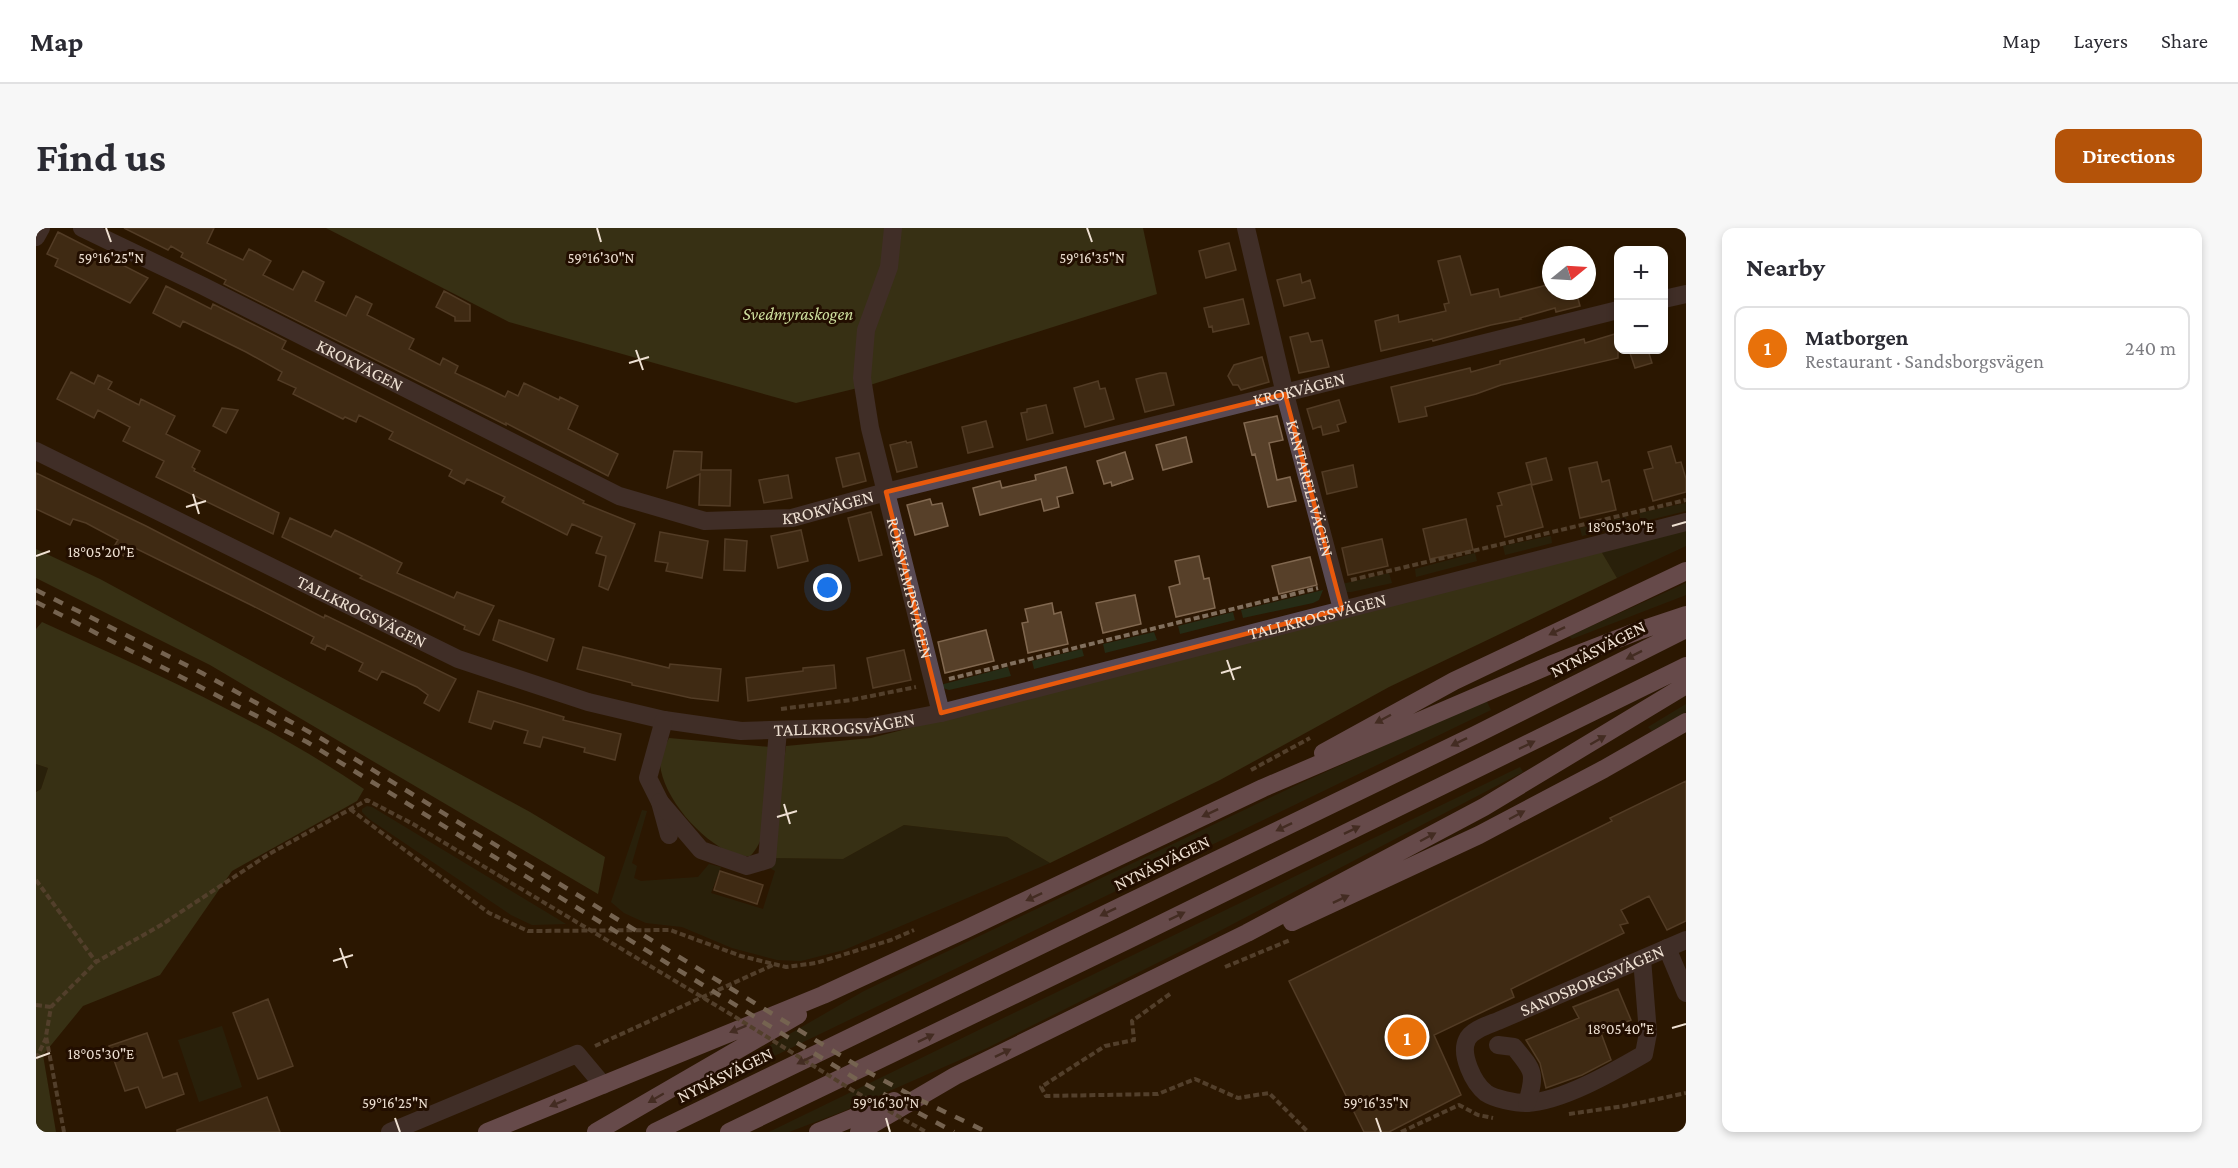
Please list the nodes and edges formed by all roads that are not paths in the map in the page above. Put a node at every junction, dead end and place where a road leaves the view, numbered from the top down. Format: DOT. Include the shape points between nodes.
graph roads {
  1 [pos="41,228"];
  2 [pos="82,228"];
  3 [pos="893,228"];
  4 [pos="1246,228"];
  5 [pos="36,237"];
  6 [pos="1686,294"];
  7 [pos="1668,298"];
  8 [pos="1614,311"];
  9 [pos="1285,394"];
  10 [pos="36,451"];
  11 [pos="886,492"];
  12 [pos="1686,522"];
  13 [pos="1686,571"];
  14 [pos="1342,609"];
  15 [pos="1686,615"];
  16 [pos="1686,629"];
  17 [pos="1686,666"];
  18 [pos="1686,685"];
  19 [pos="940,713"];
  20 [pos="664,720"];
  21 [pos="1686,722"];
  22 [pos="778,730"];
  23 [pos="1263,788"];
  24 [pos="660,802"];
  25 [pos="669,835"];
  26 [pos="1247,933"];
  27 [pos="1686,940"];
  28 [pos="1667,948"];
  29 [pos="1642,959"];
  30 [pos="870,973"];
  31 [pos="1686,993"];
  32 [pos="1498,1045"];
  33 [pos="955,1077"];
  34 [pos="603,1085"];
  35 [pos="1527,1103"];
  36 [pos="390,1132"];
  37 [pos="487,1132"];
  38 [pos="596,1132"];
  39 [pos="655,1132"];
  40 [pos="729,1132"];
  41 [pos="818,1132"];
  42 [pos="859,1132"];
  1 -- 5 [label="street"];
  2 -- 11 [label="street, KROKVÄGEN" via="618,496 705,521 792,518"];
  3 -- 11 [label="street, RÖKSVAMPSVÄGEN" via="889,267 866,330 862,378"];
  4 -- 9 [label="street, KANTARELLVÄGEN"];
  6 -- 7 [label="street"];
  8 -- 9 [label="street, KROKVÄGEN"];
  9 -- 11 [label="street, KROKVÄGEN"];
  9 -- 14 [label="street, KANTARELLVÄGEN"];
  10 -- 20 [label="street, TALLKROGSVÄGEN" via="458,659 588,702"];
  11 -- 19 [label="street, RÖKSVAMPSVÄGEN"];
  12 -- 14 [label="street, TALLKROGSVÄGEN"];
  13 -- 23 [label="highway, one-way" via="1454,681"];
  14 -- 19 [label="street, TALLKROGSVÄGEN"];
  15 -- 23 [label="highway" via="1550,665"];
  16 -- 39 [label="highway, NYNÄSVÄGEN, one-way"];
  40 -- 17 [label="highway, one-way"];
  26 -- 18 [label="highway, one-way" via="1484,807"];
  19 -- 22 [label="street, TALLKROGSVÄGEN" via="868,727"];
  20 -- 22 [label="street, TALLKROGSVÄGEN" via="741,731"];
  20 -- 24 [label="street" via="648,778"];
  26 -- 21 [label="highway, one-way" via="1283,926 1479,835"];
  22 -- 24 [label="street" via="767,860 747,866 701,850"];
  23 -- 30 [label="highway, one-way"];
  24 -- 25 [label="street"];
  33 -- 26 [label="highway, one-way"];
  27 -- 28 [label="street, SANDSBORGSVÄGEN"];
  28 -- 29 [label="street, SANDSBORGSVÄGEN"];
  28 -- 31 [label="street"];
  29 -- 35 [label="street" via="1648,1034 1644,1054 1574,1090"];
  29 -- 35 [label="street, SANDSBORGSVÄGEN" via="1477,1030 1467,1038 1464,1055 1472,1075 1486,1093"];
  30 -- 34 [label="highway, one-way"];
  30 -- 38 [label="highway, one-way"];
  32 -- 35 [label="street" via="1514,1047 1531,1070 1533,1082"];
  33 -- 41 [label="highway"];
  33 -- 42 [label="highway"];
  34 -- 36 [label="street" via="577,1054"];
  34 -- 37 [label="highway, one-way"];
}
